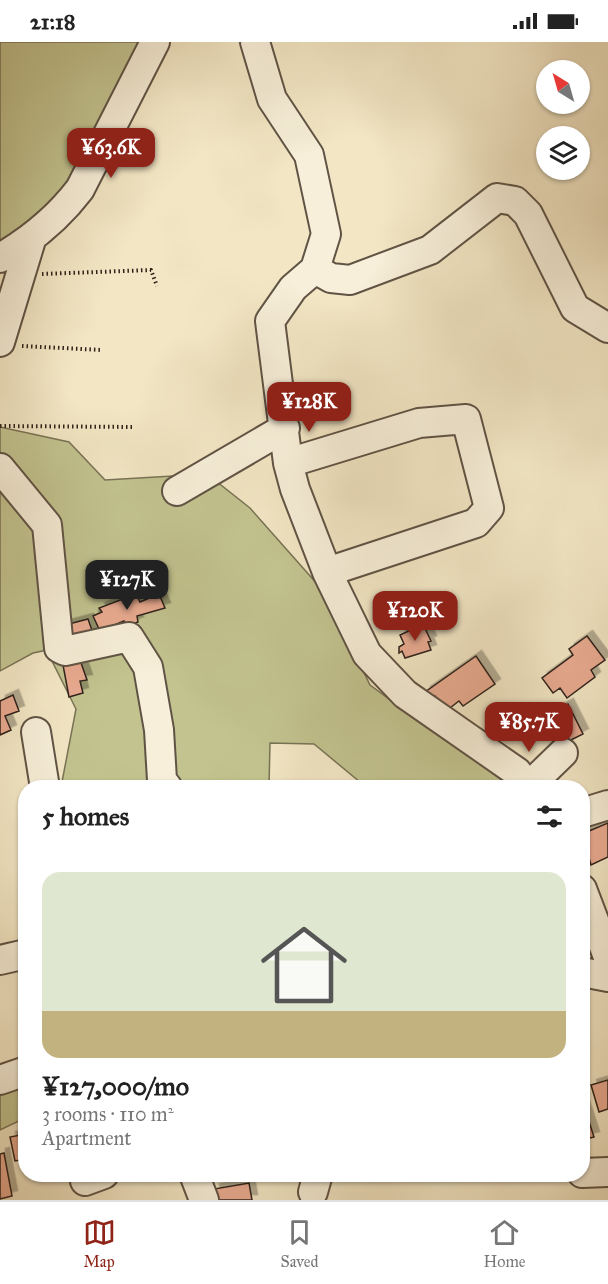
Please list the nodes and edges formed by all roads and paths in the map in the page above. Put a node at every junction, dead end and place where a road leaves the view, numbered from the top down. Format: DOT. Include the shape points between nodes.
graph roads {
  1 [pos="155,42"];
  2 [pos="255,42"];
  3 [pos="10,266"];
  4 [pos="315,268"];
  5 [pos="157,286"];
  6 [pos="608,328"];
  7 [pos="6,344"];
  8 [pos="102,350"];
  9 [pos="0,426"];
  10 [pos="135,427"];
  11 [pos="285,428"];
  12 [pos="288,463"];
  13 [pos="0,468"];
  14 [pos="177,492"];
  15 [pos="327,572"];
  16 [pos="36,732"];
  17 [pos="563,753"];
  18 [pos="44,780"];
  19 [pos="162,780"];
  20 [pos="523,780"];
  21 [pos="535,780"];
  22 [pos="608,805"];
  23 [pos="590,811"];
  24 [pos="590,910"];
  25 [pos="18,956"];
  26 [pos="608,957"];
  27 [pos="0,960"];
  28 [pos="590,974"];
  29 [pos="608,977"];
  30 [pos="18,1074"];
  31 [pos="0,1080"];
  32 [pos="608,1172"];
  33 [pos="590,1173"];
  34 [pos="197,1182"];
  35 [pos="204,1200"];
  1 -- 3 [label="street" via="80,189"];
  2 -- 4 [label="street" via="272,99 309,155 326,234"];
  3 -- 5 [label="path" via="151,270"];
  3 -- 7 [label="street"];
  4 -- 6 [label="street" via="331,278 350,280 430,250 496,198 515,201 528,214 575,308"];
  4 -- 11 [label="street" via="293,288 270,321"];
  7 -- 8 [label="path"];
  9 -- 10 [label="path"];
  11 -- 12 [label="street"];
  11 -- 14 [label="street"];
  12 -- 15 [label="street"];
  12 -- 15 [label="street" via="419,423 466,419 489,508 476,524"];
  13 -- 19 [label="street" via="46,525 59,648 65,651 129,637 148,667 159,730"];
  15 -- 20 [label="street" via="374,662 405,694 517,772"];
  16 -- 18 [label="street"];
  17 -- 21 [label="street"];
  22 -- 23 [label="street"];
  24 -- 26 [label="street"];
  25 -- 27 [label="street"];
  28 -- 29 [label="street"];
  30 -- 31 [label="street"];
  32 -- 33 [label="street"];
  34 -- 35 [label="street"];
}
